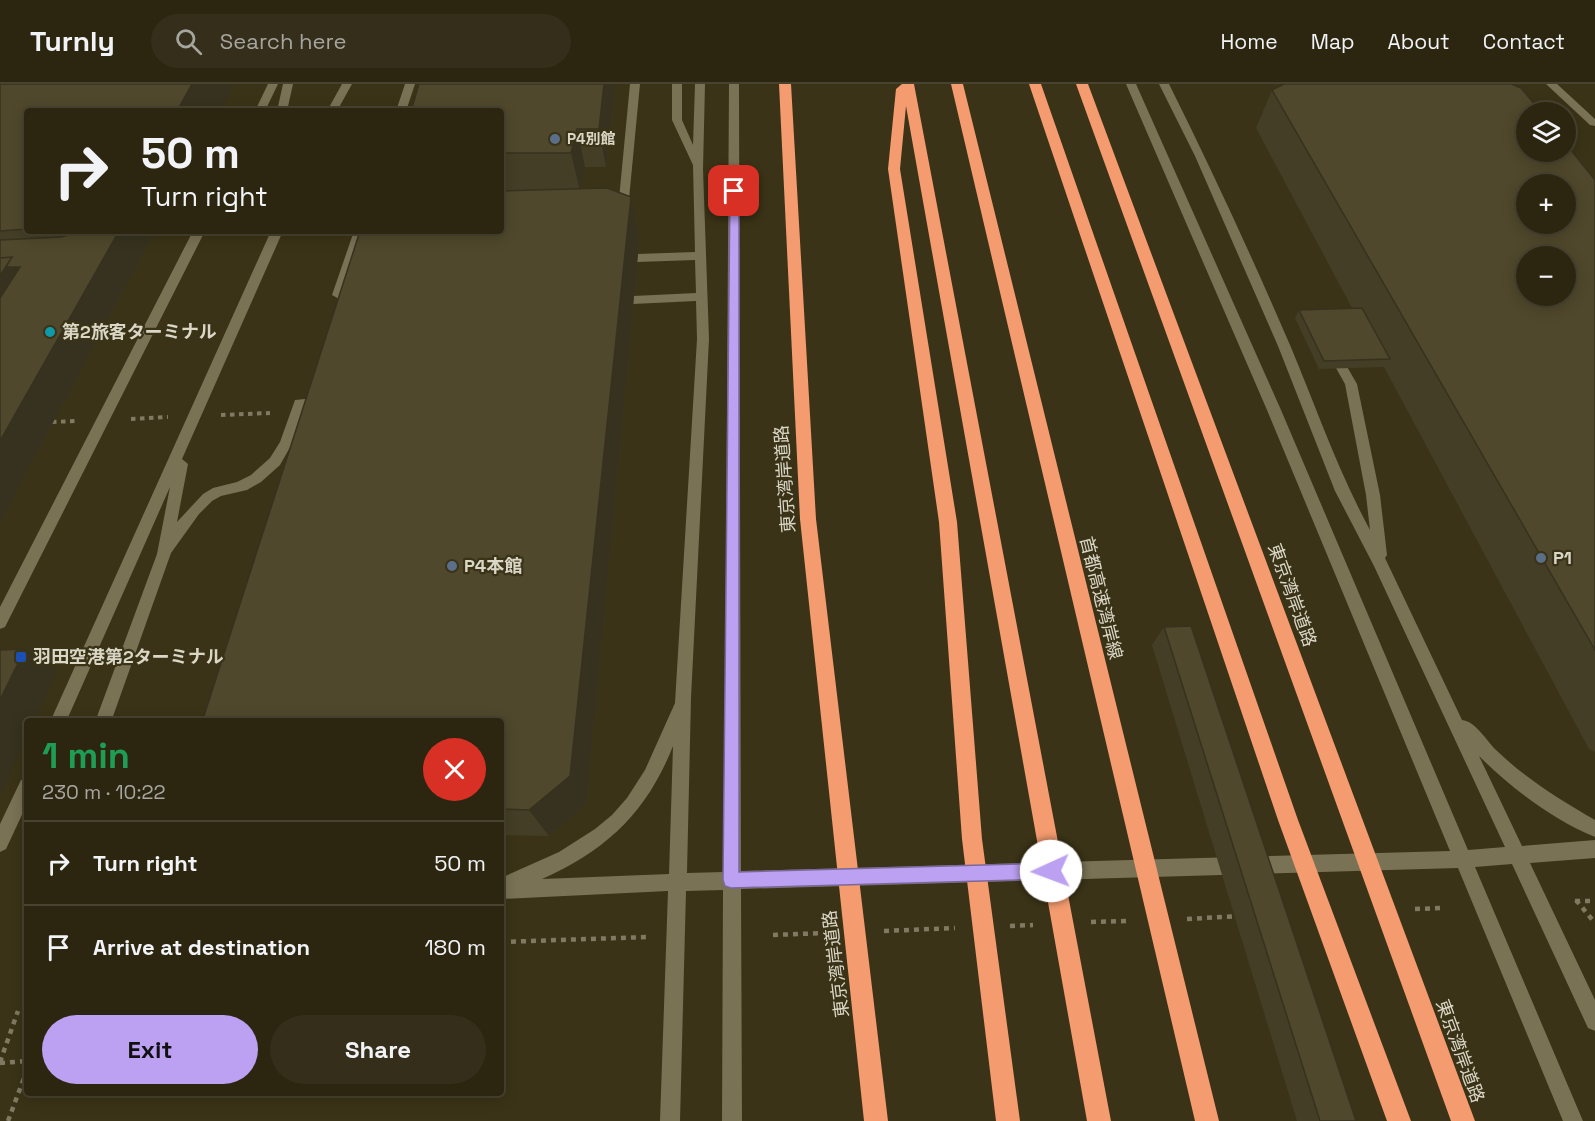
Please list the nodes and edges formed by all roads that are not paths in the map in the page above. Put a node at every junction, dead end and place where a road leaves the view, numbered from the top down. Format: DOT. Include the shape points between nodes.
graph roads {
  1 [pos="273,84"];
  2 [pos="288,84"];
  3 [pos="410,84"];
  4 [pos="635,84"];
  5 [pos="676,84"];
  6 [pos="700,84"];
  7 [pos="734,84"];
  8 [pos="785,84"];
  9 [pos="902,84"];
  10 [pos="908,84"];
  11 [pos="957,84"];
  12 [pos="1035,84"];
  13 [pos="1082,84"];
  14 [pos="1131,84"];
  15 [pos="1164,84"];
  16 [pos="1551,84"];
  17 [pos="1563,84"];
  18 [pos="343,87"];
  19 [pos="261,108"];
  20 [pos="283,108"];
  21 [pos="333,108"];
  22 [pos="402,108"];
  23 [pos="1594,124"];
  24 [pos="698,169"];
  25 [pos="619,203"];
  26 [pos="197,234"];
  27 [pos="276,234"];
  28 [pos="359,234"];
  29 [pos="701,256"];
  30 [pos="637,258"];
  31 [pos="702,297"];
  32 [pos="633,300"];
  33 [pos="372,306"];
  34 [pos="1342,368"];
  35 [pos="344,401"];
  36 [pos="186,437"];
  37 [pos="164,554"];
  38 [pos="1381,564"];
  39 [pos="0,622"];
  40 [pos="683,698"];
  41 [pos="1448,708"];
  42 [pos="60,718"];
  43 [pos="104,718"];
  44 [pos="24,792"];
  45 [pos="1595,829"];
  46 [pos="0,843"];
  47 [pos="1595,849"];
  48 [pos="1516,853"];
  49 [pos="1461,859"];
  50 [pos="731,880"];
  51 [pos="679,882"];
  52 [pos="504,888"];
  53 [pos="504,889"];
  54 [pos="1595,1022"];
  55 [pos="670,1121"];
  56 [pos="732,1121"];
  57 [pos="876,1121"];
  58 [pos="1008,1121"];
  59 [pos="1099,1121"];
  60 [pos="1207,1121"];
  61 [pos="1399,1121"];
  62 [pos="1463,1121"];
  63 [pos="1573,1121"];
  1 -- 19 [label="street"];
  2 -- 20 [label="street"];
  3 -- 22 [label="street"];
  4 -- 25 [label="street"];
  5 -- 24 [label="street" via="677,120"];
  6 -- 24 [label="street"];
  7 -- 50 [label="street"];
  8 -- 57 [label="highway, 東京湾岸道路" via="808,519"];
  9 -- 58 [label="highway" via="894,169 948,522 972,839"];
  10 -- 59 [label="highway"];
  11 -- 60 [label="highway, 首都高速湾岸線"];
  12 -- 61 [label="highway" via="1288,820"];
  13 -- 62 [label="highway, 東京湾岸道路"];
  14 -- 49 [label="street" via="1274,410"];
  15 -- 38 [label="street" via="1284,346 1342,490"];
  16 -- 23 [label="street"];
  17 -- 23 [label="street"];
  18 -- 21 [label="street"];
  24 -- 29 [label="street"];
  26 -- 39 [label="street"];
  27 -- 36 [label="street"];
  28 -- 33 [label="street" via="338,295 344,301"];
  29 -- 30 [label="street"];
  29 -- 31 [label="street"];
  31 -- 32 [label="street"];
  31 -- 40 [label="street"];
  34 -- 38 [label="street" via="1351,384 1360,429"];
  35 -- 37 [label="street" via="300,402 285,450 271,469 240,488 215,492 199,505"];
  36 -- 37 [label="street"];
  36 -- 42 [label="street"];
  37 -- 43 [label="street"];
  38 -- 41 [label="street"];
  40 -- 51 [label="street"];
  40 -- 52 [label="street" via="646,785 617,821 586,849"];
  41 -- 45 [label="street" via="1483,751 1517,780"];
  41 -- 48 [label="street"];
  44 -- 46 [label="street"];
  47 -- 48 [label="street"];
  48 -- 49 [label="street"];
  48 -- 54 [label="street"];
  49 -- 50 [label="street"];
  49 -- 63 [label="street"];
  50 -- 51 [label="street"];
  50 -- 56 [label="street"];
  51 -- 53 [label="street"];
  51 -- 55 [label="street"];
}
